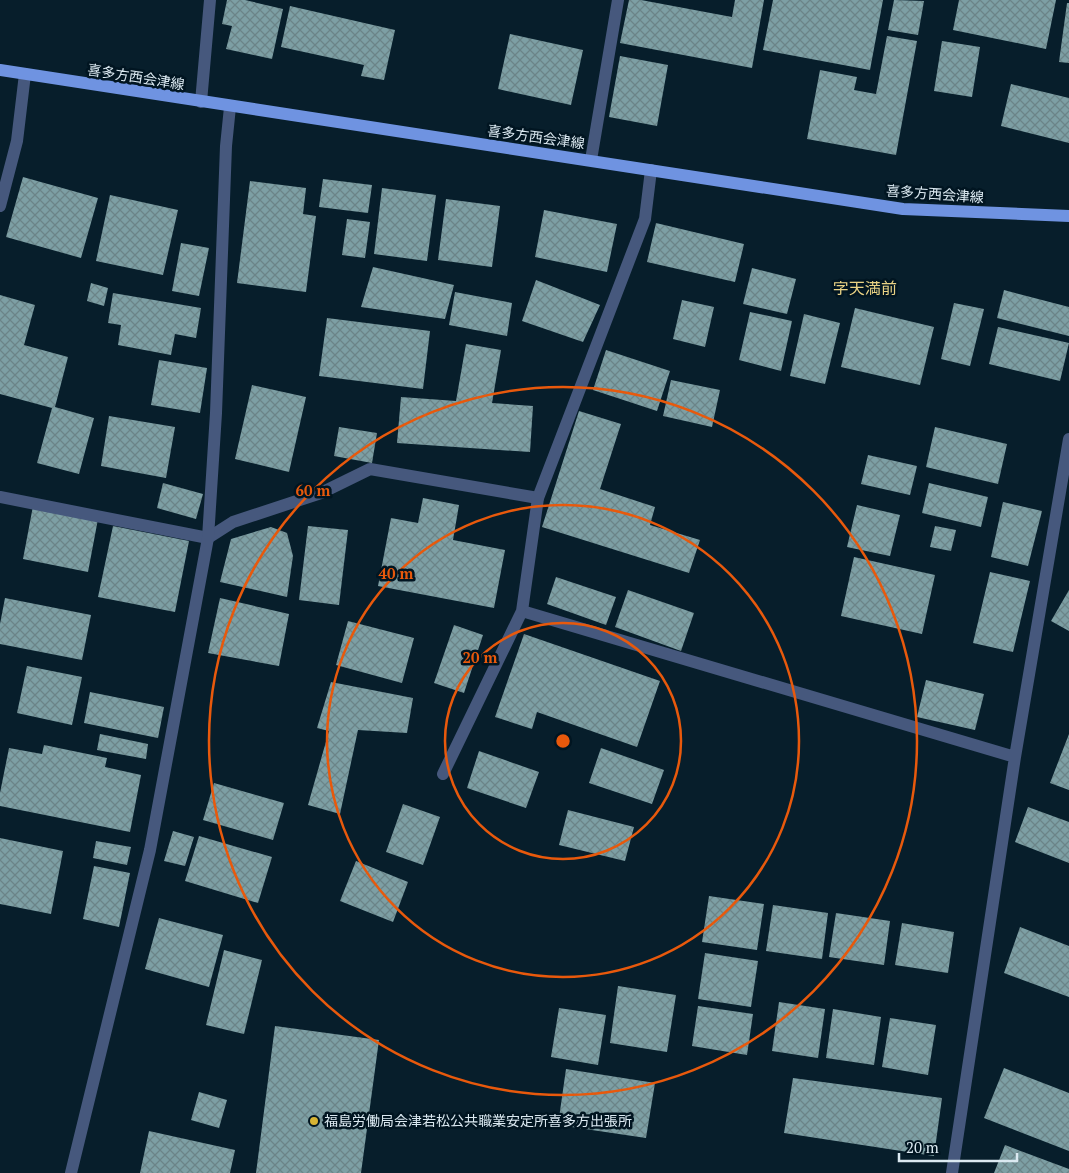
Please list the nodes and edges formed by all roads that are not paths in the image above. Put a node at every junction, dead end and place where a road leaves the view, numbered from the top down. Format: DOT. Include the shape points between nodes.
graph roads {
  1 [pos="210,0"];
  2 [pos="618,0"];
  3 [pos="0,70"];
  4 [pos="25,74"];
  5 [pos="201,102"];
  6 [pos="230,107"];
  7 [pos="591,160"];
  8 [pos="652,170"];
  9 [pos="0,206"];
  10 [pos="1069,216"];
  11 [pos="1069,439"];
  12 [pos="0,497"];
  13 [pos="538,498"];
  14 [pos="208,538"];
  15 [pos="522,611"];
  16 [pos="1015,757"];
  17 [pos="443,774"];
  18 [pos="71,1173"];
  19 [pos="952,1173"];
  1 -- 5 [label="street"];
  2 -- 7 [label="street"];
  3 -- 4 [label="main road, 喜多方西会津線"];
  4 -- 5 [label="main road, 喜多方西会津線"];
  4 -- 9 [label="street" via="17,141"];
  5 -- 6 [label="main road, 喜多方西会津線"];
  6 -- 7 [label="main road, 喜多方西会津線"];
  6 -- 14 [label="street"];
  7 -- 8 [label="main road, 喜多方西会津線"];
  8 -- 10 [label="main road, 喜多方西会津線" via="903,209"];
  8 -- 13 [label="street" via="645,220"];
  11 -- 16 [label="street"];
  12 -- 14 [label="street"];
  13 -- 14 [label="street" via="370,469 321,493 233,522"];
  13 -- 15 [label="street"];
  14 -- 18 [label="street" via="150,850"];
  15 -- 16 [label="street"];
  15 -- 17 [label="street"];
  16 -- 19 [label="street"];
}
